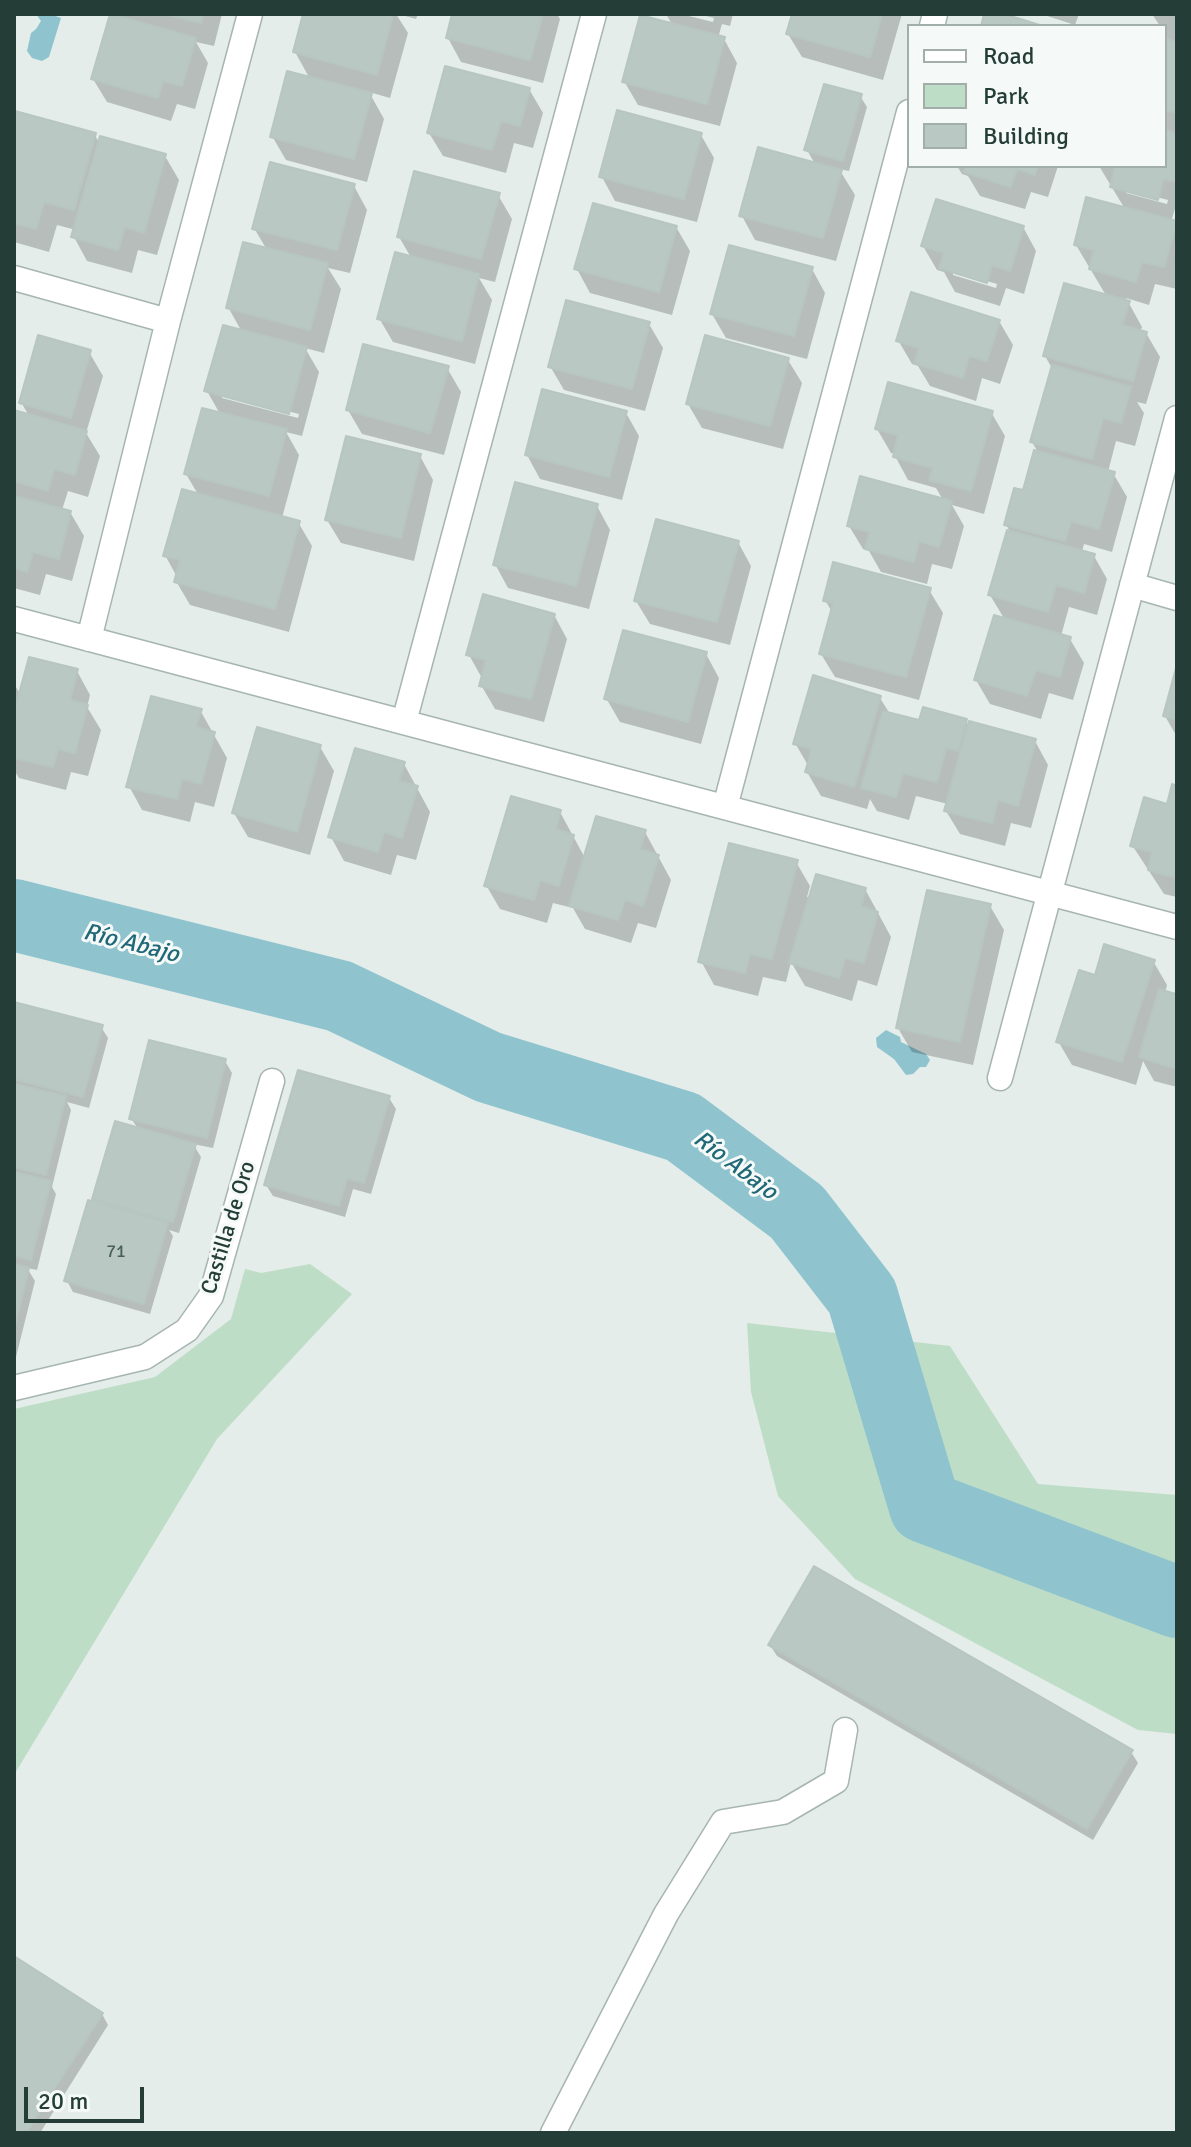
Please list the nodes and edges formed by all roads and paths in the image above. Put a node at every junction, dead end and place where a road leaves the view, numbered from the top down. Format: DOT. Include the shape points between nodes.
graph roads {
  1 [pos="250,14"];
  2 [pos="594,14"];
  3 [pos="907,120"];
  4 [pos="14,278"];
  5 [pos="168,321"];
  6 [pos="1177,418"];
  7 [pos="1132,585"];
  8 [pos="1177,598"];
  9 [pos="14,619"];
  10 [pos="89,639"];
  11 [pos="404,722"];
  12 [pos="725,807"];
  13 [pos="1050,893"];
  14 [pos="1177,927"];
  15 [pos="1000,1078"];
  16 [pos="272,1081"];
  17 [pos="14,1388"];
  18 [pos="845,1730"];
  19 [pos="553,2133"];
  1 -- 5 [label="street"];
  2 -- 11 [label="street"];
  3 -- 12 [label="street"];
  4 -- 5 [label="street"];
  5 -- 10 [label="street"];
  6 -- 7 [label="street"];
  7 -- 8 [label="street"];
  7 -- 13 [label="street"];
  9 -- 10 [label="street"];
  10 -- 11 [label="street"];
  11 -- 12 [label="street"];
  12 -- 13 [label="street"];
  13 -- 14 [label="street"];
  13 -- 15 [label="street"];
  16 -- 17 [label="street, Castilla de Oro" via="211,1296 187,1330 145,1357"];
  18 -- 19 [label="street" via="836,1781 783,1812 723,1822 666,1914"];
}
